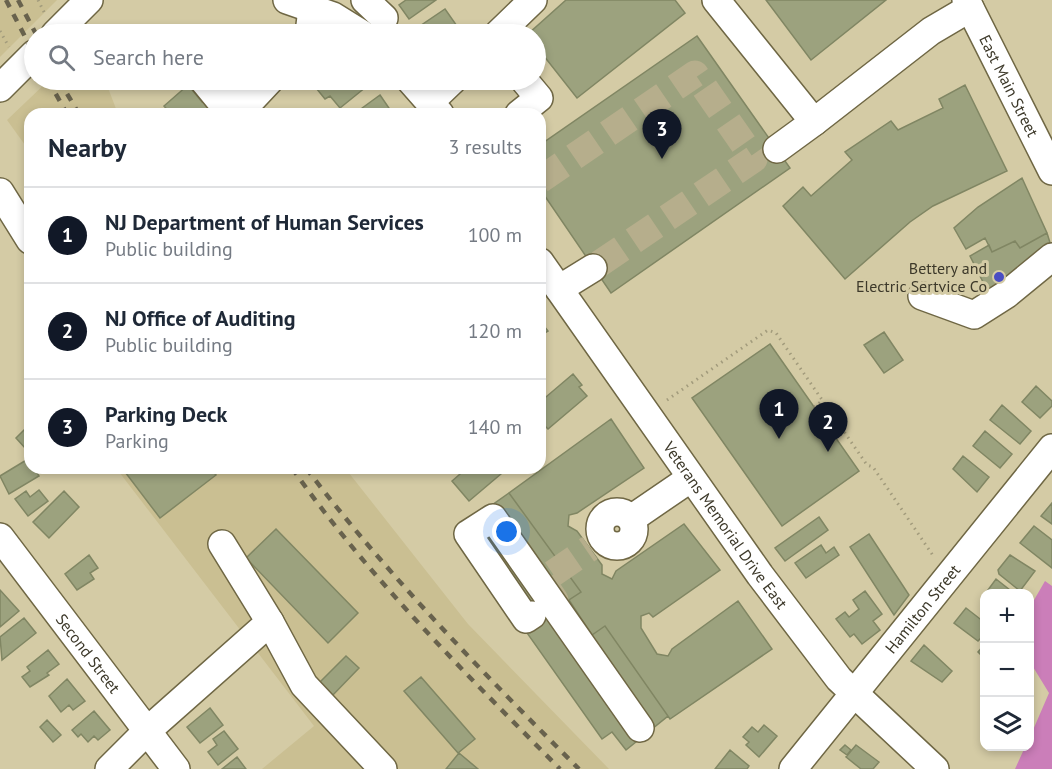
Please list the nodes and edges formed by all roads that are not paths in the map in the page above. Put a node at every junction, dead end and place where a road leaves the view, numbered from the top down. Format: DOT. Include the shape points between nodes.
graph roads {
  1 [pos="89,0"];
  2 [pos="287,0"];
  3 [pos="533,0"];
  4 [pos="716,0"];
  5 [pos="968,4"];
  6 [pos="311,21"];
  7 [pos="52,24"];
  8 [pos="346,24"];
  9 [pos="508,24"];
  10 [pos="23,53"];
  11 [pos="0,88"];
  12 [pos="246,90"];
  13 [pos="420,90"];
  14 [pos="447,90"];
  15 [pos="532,90"];
  16 [pos="227,98"];
  17 [pos="435,108"];
  18 [pos="526,108"];
  19 [pos="814,122"];
  20 [pos="777,149"];
  21 [pos="1052,171"];
  22 [pos="0,192"];
  23 [pos="24,230"];
  24 [pos="1052,257"];
  25 [pos="593,268"];
  26 [pos="546,271"];
  27 [pos="559,289"];
  28 [pos="922,296"];
  29 [pos="1052,448"];
  30 [pos="691,478"];
  31 [pos="0,537"];
  32 [pos="597,543"];
  33 [pos="222,544"];
  34 [pos="532,615"];
  35 [pos="270,622"];
  36 [pos="854,694"];
  37 [pos="640,728"];
  38 [pos="147,731"];
  39 [pos="109,769"];
  40 [pos="176,769"];
  41 [pos="383,769"];
  42 [pos="793,769"];
  43 [pos="935,769"];
  1 -- 7 [label="street"];
  2 -- 6 [label="street"];
  3 -- 9 [label="street"];
  4 -- 19 [label="street"];
  5 -- 19 [label="street"];
  5 -- 21 [label="street, East Main Street"];
  6 -- 8 [label="street" via="333,16"];
  10 -- 11 [label="street"];
  12 -- 16 [label="street"];
  13 -- 17 [label="street"];
  14 -- 17 [label="street"];
  15 -- 18 [label="street" via="539,98"];
  19 -- 20 [label="street"];
  22 -- 23 [label="street"];
  24 -- 28 [label="street" via="974,315"];
  25 -- 27 [label="street"];
  26 -- 27 [label="street, Veterans Memorial Drive East"];
  27 -- 30 [label="street, Veterans Memorial Drive East"];
  29 -- 36 [label="street, Hamilton Street"];
  30 -- 32 [label="street" via="631,519 634,529 626,543"];
  30 -- 36 [label="street, Veterans Memorial Drive East" via="760,575"];
  31 -- 38 [label="street, Second Street"];
  33 -- 35 [label="street"];
  34 -- 37 [label="street" via="526,619 468,534 493,518"];
  35 -- 38 [label="street"];
  35 -- 41 [label="street" via="304,685"];
  36 -- 42 [label="street, Hamilton Street"];
  36 -- 43 [label="street, Veterans Memorial Drive East"];
  38 -- 39 [label="street"];
  38 -- 40 [label="street, Second Street"];
}
